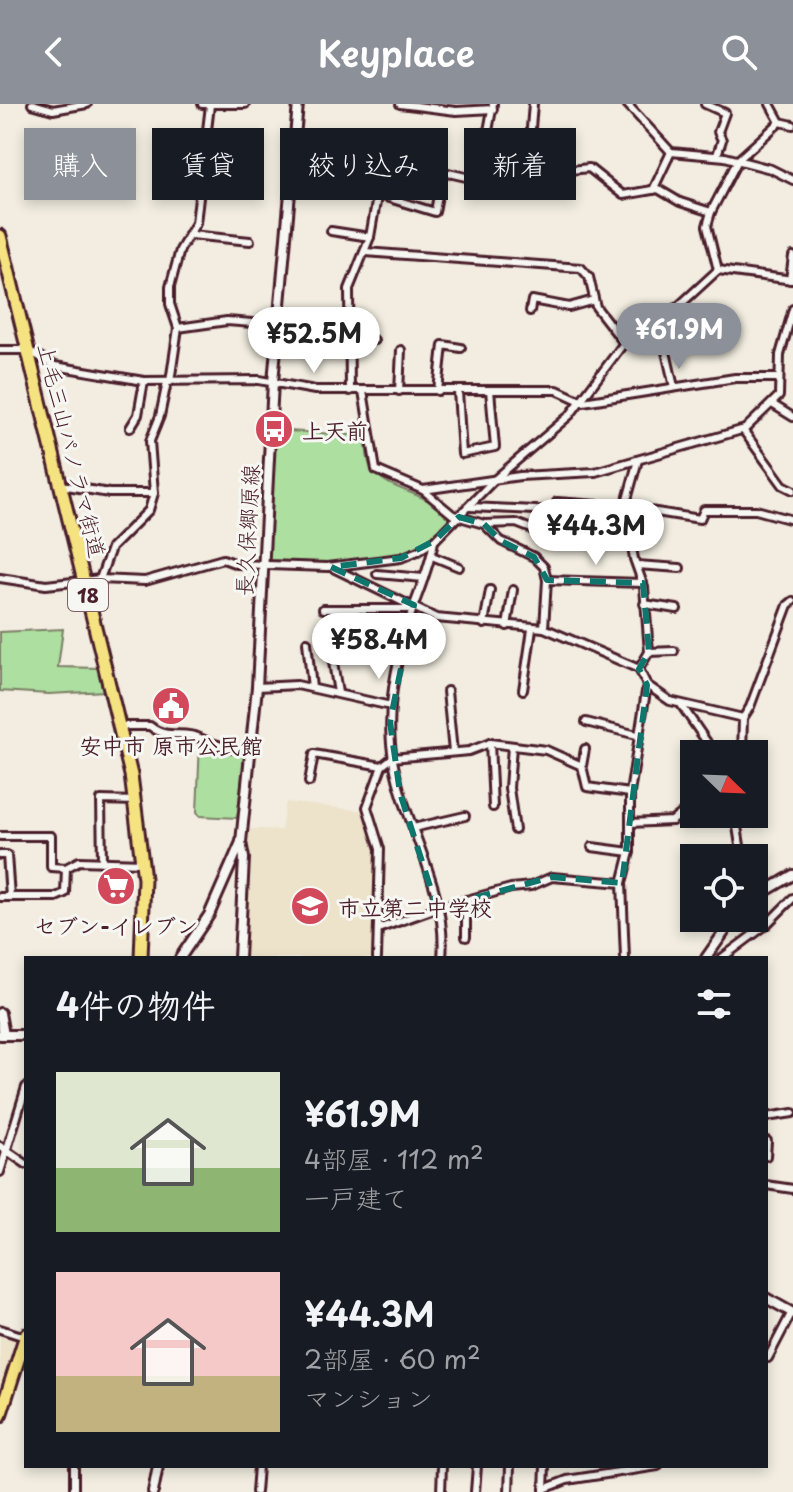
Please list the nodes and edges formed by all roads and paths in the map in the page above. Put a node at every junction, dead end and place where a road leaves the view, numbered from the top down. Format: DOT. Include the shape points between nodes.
graph roads {
  1 [pos="32,104"];
  2 [pos="87,104"];
  3 [pos="245,104"];
  4 [pos="298,104"];
  5 [pos="400,104"];
  6 [pos="533,104"];
  7 [pos="627,104"];
  8 [pos="705,104"];
  9 [pos="770,104"];
  10 [pos="206,105"];
  11 [pos="493,106"];
  12 [pos="780,122"];
  13 [pos="793,125"];
  14 [pos="296,128"];
  15 [pos="489,128"];
  16 [pos="532,128"];
  17 [pos="671,152"];
  18 [pos="717,155"];
  19 [pos="738,160"];
  20 [pos="576,169"];
  21 [pos="793,180"];
  22 [pos="653,190"];
  23 [pos="289,200"];
  24 [pos="378,200"];
  25 [pos="395,200"];
  26 [pos="437,200"];
  27 [pos="711,212"];
  28 [pos="331,231"];
  29 [pos="191,235"];
  30 [pos="0,236"];
  31 [pos="370,237"];
  32 [pos="250,241"];
  33 [pos="365,252"];
  34 [pos="793,256"];
  35 [pos="718,270"];
  36 [pos="791,280"];
  37 [pos="594,300"];
  38 [pos="793,309"];
  39 [pos="530,311"];
  40 [pos="659,321"];
  41 [pos="278,325"];
  42 [pos="178,328"];
  43 [pos="348,339"];
  44 [pos="374,340"];
  45 [pos="624,343"];
  46 [pos="461,348"];
  47 [pos="0,350"];
  48 [pos="28,350"];
  49 [pos="401,350"];
  50 [pos="778,378"];
  51 [pos="144,381"];
  52 [pos="168,382"];
  53 [pos="273,382"];
  54 [pos="674,387"];
  55 [pos="490,390"];
  56 [pos="350,391"];
  57 [pos="363,391"];
  58 [pos="399,391"];
  59 [pos="438,391"];
  60 [pos="458,391"];
  61 [pos="583,402"];
  62 [pos="772,404"];
  63 [pos="793,417"];
  64 [pos="130,428"];
  65 [pos="743,430"];
  66 [pos="638,460"];
  67 [pos="493,481"];
  68 [pos="61,485"];
  69 [pos="423,490"];
  70 [pos="793,490"];
  71 [pos="154,493"];
  72 [pos="469,507"];
  73 [pos="625,507"];
  74 [pos="459,517"];
  75 [pos="793,520"];
  76 [pos="596,523"];
  77 [pos="484,524"];
  78 [pos="434,541"];
  79 [pos="432,556"];
  80 [pos="261,564"];
  81 [pos="637,565"];
  82 [pos="331,567"];
  83 [pos="459,567"];
  84 [pos="680,568"];
  85 [pos="377,574"];
  86 [pos="0,578"];
  87 [pos="424,578"];
  88 [pos="100,579"];
  89 [pos="547,580"];
  90 [pos="84,582"];
  91 [pos="643,583"];
  92 [pos="490,590"];
  93 [pos="513,590"];
  94 [pos="793,601"];
  95 [pos="644,604"];
  96 [pos="323,609"];
  97 [pos="412,609"];
  98 [pos="677,609"];
  99 [pos="484,624"];
  100 [pos="327,625"];
  101 [pos="507,626"];
  102 [pos="544,628"];
  103 [pos="532,629"];
  104 [pos="307,642"];
  105 [pos="674,651"];
  106 [pos="649,652"];
  107 [pos="639,669"];
  108 [pos="647,685"];
  109 [pos="257,687"];
  110 [pos="312,688"];
  111 [pos="523,690"];
  112 [pos="447,691"];
  113 [pos="338,693"];
  114 [pos="391,706"];
  115 [pos="682,706"];
  116 [pos="743,718"];
  117 [pos="586,722"];
  118 [pos="119,726"];
  119 [pos="637,735"];
  120 [pos="705,740"];
  121 [pos="742,740"];
  122 [pos="490,743"];
  123 [pos="512,746"];
  124 [pos="585,749"];
  125 [pos="251,752"];
  126 [pos="453,752"];
  127 [pos="392,758"];
  128 [pos="382,766"];
  129 [pos="582,766"];
  130 [pos="309,782"];
  131 [pos="630,793"];
  132 [pos="136,801"];
  133 [pos="493,807"];
  134 [pos="680,815"];
  135 [pos="465,816"];
  136 [pos="630,823"];
  137 [pos="413,828"];
  138 [pos="515,830"];
  139 [pos="0,836"];
  140 [pos="241,842"];
  141 [pos="592,847"];
  142 [pos="630,852"];
  143 [pos="0,855"];
  144 [pos="102,862"];
  145 [pos="143,863"];
  146 [pos="66,868"];
  147 [pos="793,875"];
  148 [pos="622,883"];
  149 [pos="768,890"];
  150 [pos="0,897"];
  151 [pos="10,897"];
  152 [pos="793,898"];
  153 [pos="466,900"];
  154 [pos="437,908"];
  155 [pos="378,929"];
  156 [pos="724,932"];
  157 [pos="466,937"];
  158 [pos="141,956"];
  159 [pos="181,956"];
  160 [pos="239,956"];
  161 [pos="377,956"];
  162 [pos="442,956"];
  163 [pos="625,956"];
  164 [pos="707,956"];
  165 [pos="725,956"];
  166 [pos="0,1013"];
  167 [pos="2,1035"];
  168 [pos="24,1035"];
  169 [pos="24,1094"];
  170 [pos="793,1113"];
  171 [pos="768,1117"];
  172 [pos="0,1146"];
  173 [pos="6,1154"];
  174 [pos="24,1163"];
  175 [pos="0,1172"];
  176 [pos="768,1185"];
  177 [pos="793,1189"];
  178 [pos="768,1299"];
  179 [pos="793,1313"];
  180 [pos="0,1329"];
  181 [pos="24,1335"];
  182 [pos="24,1342"];
  183 [pos="768,1356"];
  184 [pos="0,1416"];
  185 [pos="74,1468"];
  186 [pos="158,1468"];
  187 [pos="258,1468"];
  188 [pos="442,1468"];
  189 [pos="477,1468"];
  190 [pos="510,1468"];
  191 [pos="545,1468"];
  192 [pos="628,1468"];
  193 [pos="544,1491"];
  194 [pos="74,1492"];
  195 [pos="153,1492"];
  196 [pos="256,1492"];
  197 [pos="441,1492"];
  198 [pos="475,1492"];
  199 [pos="509,1492"];
  1 -- 2 [label="street" via="53,110"];
  3 -- 10 [label="street"];
  4 -- 14 [label="main road, 長久保郷原線"];
  5 -- 11 [label="street" via="456,111"];
  6 -- 16 [label="street"];
  7 -- 17 [label="street"];
  8 -- 18 [label="street" via="725,113"];
  9 -- 12 [label="street"];
  10 -- 29 [label="street" via="205,172"];
  11 -- 15 [label="street"];
  12 -- 13 [label="street"];
  12 -- 19 [label="street"];
  17 -- 18 [label="street"];
  17 -- 22 [label="street"];
  18 -- 19 [label="street"];
  19 -- 21 [label="street"];
  19 -- 27 [label="street"];
  20 -- 22 [label="street" via="589,168 623,195"];
  22 -- 27 [label="street"];
  23 -- 41 [label="main road, 長久保郷原線"];
  24 -- 31 [label="street"];
  25 -- 26 [label="street" via="435,212"];
  27 -- 35 [label="street" via="707,226"];
  28 -- 31 [label="street"];
  29 -- 32 [label="street"];
  29 -- 42 [label="street" via="180,250 170,287"];
  30 -- 48 [label="highway, 上毛三山パノラマ街道 / 18"];
  31 -- 33 [label="street"];
  33 -- 37 [label="street" via="575,266 586,272"];
  33 -- 43 [label="street" via="349,289"];
  34 -- 36 [label="street"];
  35 -- 36 [label="street"];
  35 -- 40 [label="street"];
  37 -- 39 [label="street" via="569,307 532,300"];
  37 -- 45 [label="street"];
  38 -- 50 [label="street"];
  40 -- 45 [label="street"];
  40 -- 54 [label="street"];
  41 -- 42 [label="street" via="227,321"];
  41 -- 53 [label="main road, 長久保郷原線"];
  42 -- 52 [label="street"];
  43 -- 44 [label="street"];
  43 -- 56 [label="street"];
  45 -- 61 [label="street"];
  46 -- 59 [label="street" via="443,345"];
  47 -- 48 [label="street"];
  48 -- 51 [label="street" via="55,366"];
  48 -- 68 [label="highway, 上毛三山パノラマ街道 / 18"];
  49 -- 58 [label="street"];
  50 -- 54 [label="street"];
  50 -- 62 [label="street" via="779,396"];
  51 -- 52 [label="street"];
  51 -- 64 [label="street"];
  52 -- 53 [label="street"];
  52 -- 71 [label="street" via="150,441"];
  53 -- 56 [label="street"];
  53 -- 80 [label="main road, 長久保郷原線"];
  54 -- 61 [label="street"];
  55 -- 60 [label="street"];
  55 -- 60 [label="street" via="495,447 462,454"];
  55 -- 61 [label="street" via="557,390"];
  56 -- 57 [label="street"];
  57 -- 58 [label="street"];
  57 -- 69 [label="street" via="376,470"];
  58 -- 59 [label="street"];
  59 -- 60 [label="street"];
  61 -- 67 [label="street"];
  62 -- 63 [label="street"];
  62 -- 65 [label="street"];
  65 -- 66 [label="street"];
  65 -- 70 [label="street" via="783,485"];
  66 -- 67 [label="street" via="595,472"];
  66 -- 73 [label="street"];
  67 -- 69 [label="street"];
  67 -- 72 [label="street"];
  68 -- 71 [label="street"];
  68 -- 90 [label="highway, 上毛三山パノラマ街道 / 18"];
  69 -- 74 [label="street"];
  71 -- 88 [label="street" via="149,510 111,548"];
  72 -- 73 [label="street" via="556,511 557,502"];
  72 -- 74 [label="street"];
  73 -- 75 [label="street" via="700,519 704,510 756,510"];
  73 -- 81 [label="street"];
  74 -- 77 [label="street"];
  74 -- 78 [label="street"];
  76 -- 77 [label="street" via="534,530 516,523"];
  77 -- 89 [label="street" via="501,541 534,557"];
  78 -- 79 [label="street"];
  78 -- 82 [label="street" via="401,558"];
  79 -- 83 [label="street"];
  79 -- 87 [label="street"];
  80 -- 82 [label="street"];
  80 -- 88 [label="street" via="223,559 145,581"];
  80 -- 109 [label="main road, 長久保郷原線"];
  81 -- 84 [label="street"];
  81 -- 91 [label="street"];
  82 -- 97 [label="street"];
  85 -- 87 [label="street"];
  86 -- 90 [label="street" via="46,585"];
  87 -- 97 [label="street"];
  88 -- 90 [label="street"];
  89 -- 91 [label="street"];
  89 -- 102 [label="street"];
  90 -- 118 [label="highway, 上毛三山パノラマ街道 / 18"];
  91 -- 95 [label="street"];
  92 -- 99 [label="street"];
  93 -- 101 [label="street"];
  94 -- 116 [label="street"];
  95 -- 98 [label="street"];
  95 -- 106 [label="street"];
  96 -- 97 [label="street"];
  97 -- 99 [label="street"];
  97 -- 114 [label="street"];
  99 -- 101 [label="street"];
  100 -- 113 [label="street"];
  101 -- 103 [label="street"];
  102 -- 103 [label="street"];
  102 -- 107 [label="street"];
  103 -- 111 [label="street"];
  104 -- 110 [label="street"];
  105 -- 106 [label="street"];
  106 -- 107 [label="street"];
  107 -- 108 [label="street"];
  108 -- 115 [label="street"];
  108 -- 119 [label="street"];
  109 -- 110 [label="street"];
  109 -- 125 [label="main road, 長久保郷原線"];
  110 -- 113 [label="street"];
  112 -- 126 [label="street"];
  113 -- 114 [label="street"];
  114 -- 127 [label="street"];
  115 -- 116 [label="street"];
  115 -- 120 [label="street"];
  116 -- 121 [label="street"];
  117 -- 119 [label="street"];
  118 -- 125 [label="street" via="150,726 159,734 199,737 208,745"];
  118 -- 132 [label="highway, 上毛三山パノラマ街道 / 18"];
  119 -- 131 [label="street"];
  122 -- 123 [label="street"];
  122 -- 126 [label="street"];
  122 -- 133 [label="street"];
  123 -- 129 [label="street" via="546,750"];
  123 -- 138 [label="street" via="509,788"];
  124 -- 129 [label="street"];
  125 -- 140 [label="main road, 長久保郷原線"];
  126 -- 127 [label="street"];
  127 -- 128 [label="street"];
  127 -- 137 [label="street"];
  128 -- 130 [label="street" via="314,754"];
  128 -- 155 [label="street" via="367,807 380,849"];
  129 -- 131 [label="street" via="587,787"];
  131 -- 136 [label="street"];
  132 -- 144 [label="street" via="101,800"];
  132 -- 145 [label="highway, 上毛三山パノラマ街道 / 18"];
  134 -- 136 [label="street" via="672,821"];
  135 -- 137 [label="street"];
  136 -- 142 [label="street"];
  137 -- 154 [label="street"];
  139 -- 146 [label="street" via="51,836 51,867"];
  140 -- 159 [label="main road" via="209,915"];
  140 -- 160 [label="main road, 長久保郷原線"];
  141 -- 142 [label="street"];
  142 -- 148 [label="street"];
  143 -- 151 [label="street" via="7,855"];
  144 -- 145 [label="street"];
  144 -- 146 [label="street" via="79,861"];
  145 -- 158 [label="highway, 上毛三山パノラマ街道 / 18"];
  146 -- 151 [label="street" via="65,893"];
  147 -- 149 [label="main road"];
  148 -- 153 [label="street" via="552,877"];
  148 -- 163 [label="street"];
  150 -- 151 [label="street"];
  152 -- 165 [label="street"];
  153 -- 154 [label="street"];
  153 -- 157 [label="street"];
  154 -- 155 [label="street"];
  154 -- 162 [label="street"];
  155 -- 161 [label="street"];
  156 -- 164 [label="main road"];
  166 -- 167 [label="main road"];
  167 -- 168 [label="main road"];
  169 -- 173 [label="street"];
  170 -- 171 [label="street"];
  172 -- 173 [label="street"];
  173 -- 174 [label="street"];
  173 -- 175 [label="street"];
  176 -- 177 [label="street"];
  178 -- 179 [label="main road"];
  179 -- 183 [label="street"];
  180 -- 181 [label="street"];
  182 -- 184 [label="highway"];
  185 -- 194 [label="street"];
  186 -- 195 [label="main road"];
  187 -- 196 [label="street"];
  188 -- 197 [label="street"];
  189 -- 198 [label="street"];
  190 -- 199 [label="street"];
  191 -- 193 [label="street"];
  192 -- 193 [label="street" via="567,1480"];
}
